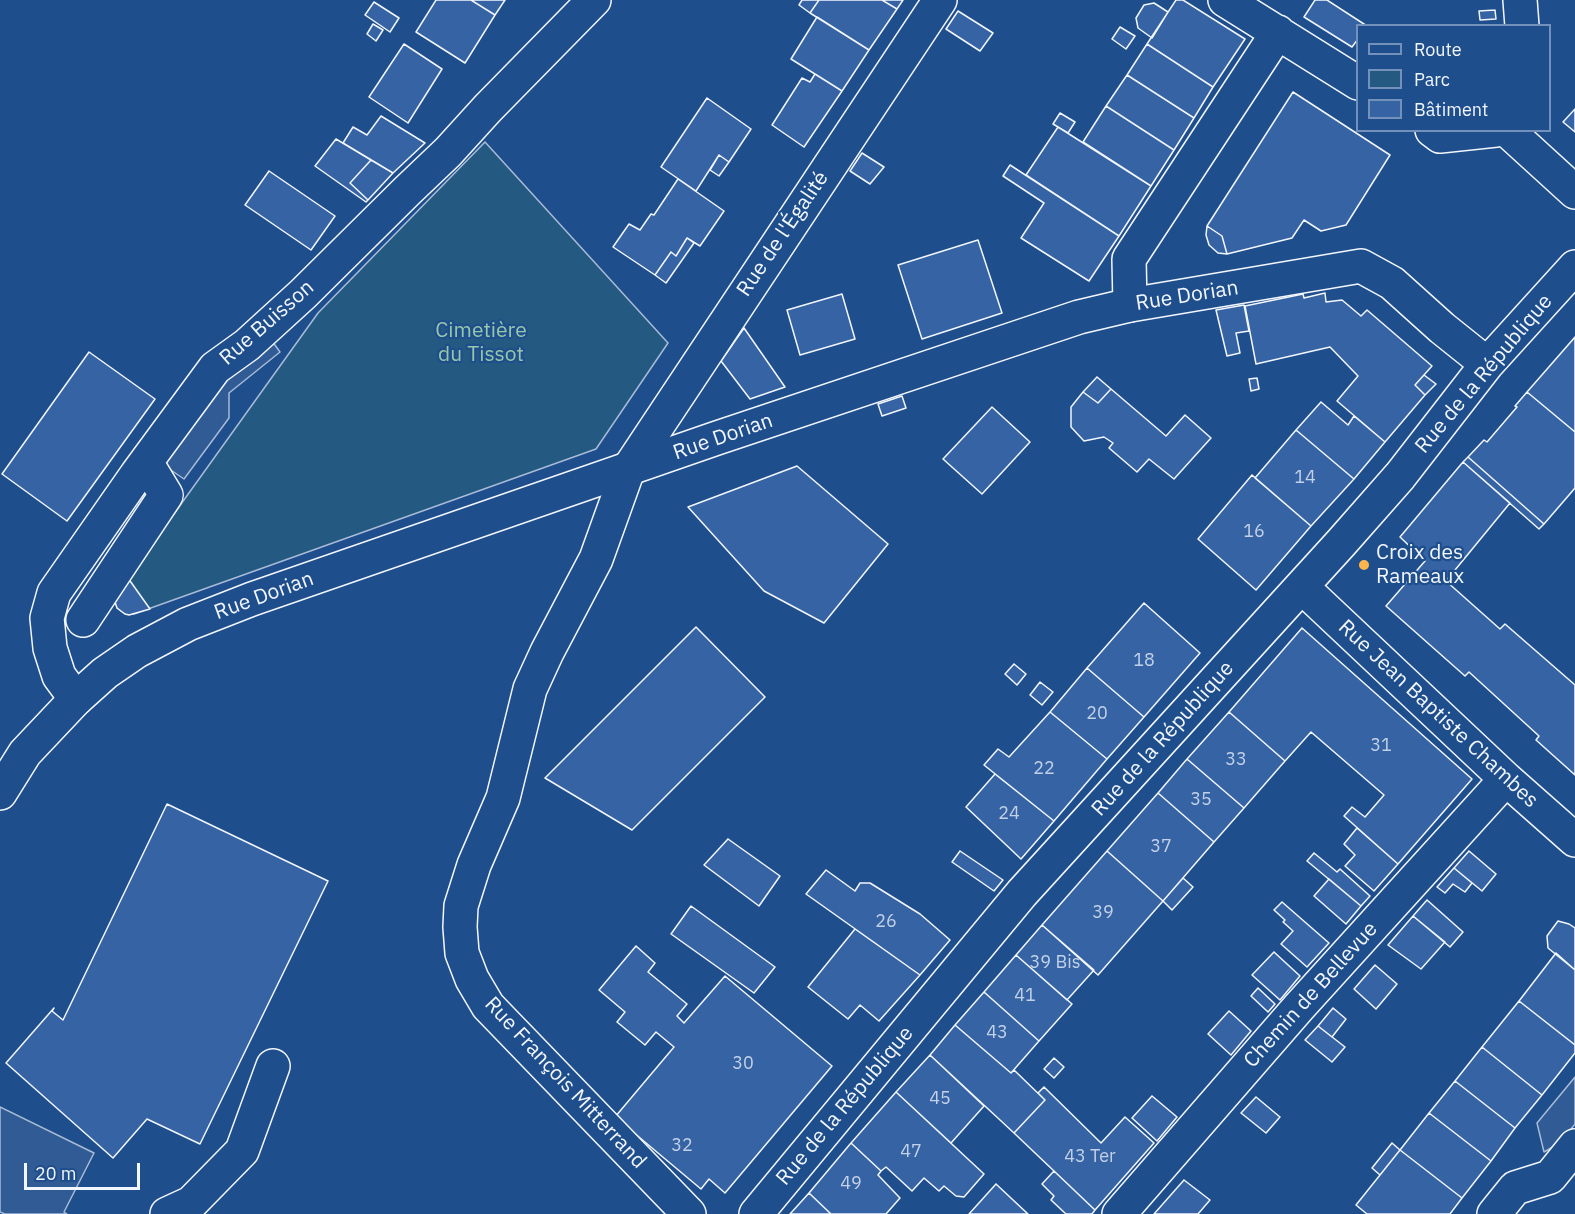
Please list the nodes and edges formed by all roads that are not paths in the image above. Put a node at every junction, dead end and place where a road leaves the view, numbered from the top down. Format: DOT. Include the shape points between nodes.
graph roads {
  1 [pos="594,0"];
  2 [pos="940,0"];
  3 [pos="1225,0"];
  4 [pos="1521,0"];
  5 [pos="1522,24"];
  6 [pos="1278,32"];
  7 [pos="1356,82"];
  8 [pos="1435,132"];
  9 [pos="1477,132"];
  10 [pos="1509,132"];
  11 [pos="1575,192"];
  12 [pos="1575,267"];
  13 [pos="1130,305"];
  14 [pos="1487,364"];
  15 [pos="146,462"];
  16 [pos="628,470"];
  17 [pos="1302,587"];
  18 [pos="83,620"];
  19 [pos="76,699"];
  20 [pos="1506,779"];
  21 [pos="0,793"];
  22 [pos="1575,840"];
  23 [pos="273,1065"];
  24 [pos="1575,1146"];
  25 [pos="167,1214"];
  26 [pos="689,1214"];
  27 [pos="756,1214"];
  28 [pos="1119,1214"];
  29 [pos="1494,1214"];
  1 -- 15 [label="street, Rue Buisson" via="448,152 303,294 215,368"];
  2 -- 16 [label="street, Rue de l'Égalité"];
  3 -- 6 [label="street"];
  4 -- 5 [label="street"];
  6 -- 7 [label="street"];
  6 -- 13 [label="street" via="1129,259"];
  8 -- 9 [label="street" via="1440,136"];
  10 -- 11 [label="street"];
  12 -- 14 [label="street, Rue de la République"];
  13 -- 14 [label="street, Rue Dorian" via="1361,266 1392,283"];
  13 -- 16 [label="street, Rue Dorian" via="1078,317"];
  14 -- 17 [label="street, Rue de la République" via="1400,476"];
  15 -- 18 [label="street" via="166,495"];
  15 -- 19 [label="street, Rue Buisson" via="54,593 47,618 50,648 59,676"];
  16 -- 19 [label="street, Rue Dorian" via="188,624 137,651"];
  16 -- 26 [label="street, Rue François Mitterrand" via="596,559 530,689 506,787 461,906 462,953 472,979 493,1011"];
  17 -- 20 [label="street, Rue Jean Baptiste Chambes"];
  17 -- 27 [label="street, Rue de la République" via="1022,893"];
  19 -- 21 [label="street, Rue Dorian" via="25,753"];
  20 -- 22 [label="street, Rue Jean Baptiste Chambes"];
  20 -- 28 [label="street, Chemin de Bellevue" via="1299,1006"];
  23 -- 25 [label="street" via="242,1151 191,1203"];
  24 -- 29 [label="street" via="1550,1177 1515,1188"];
}
